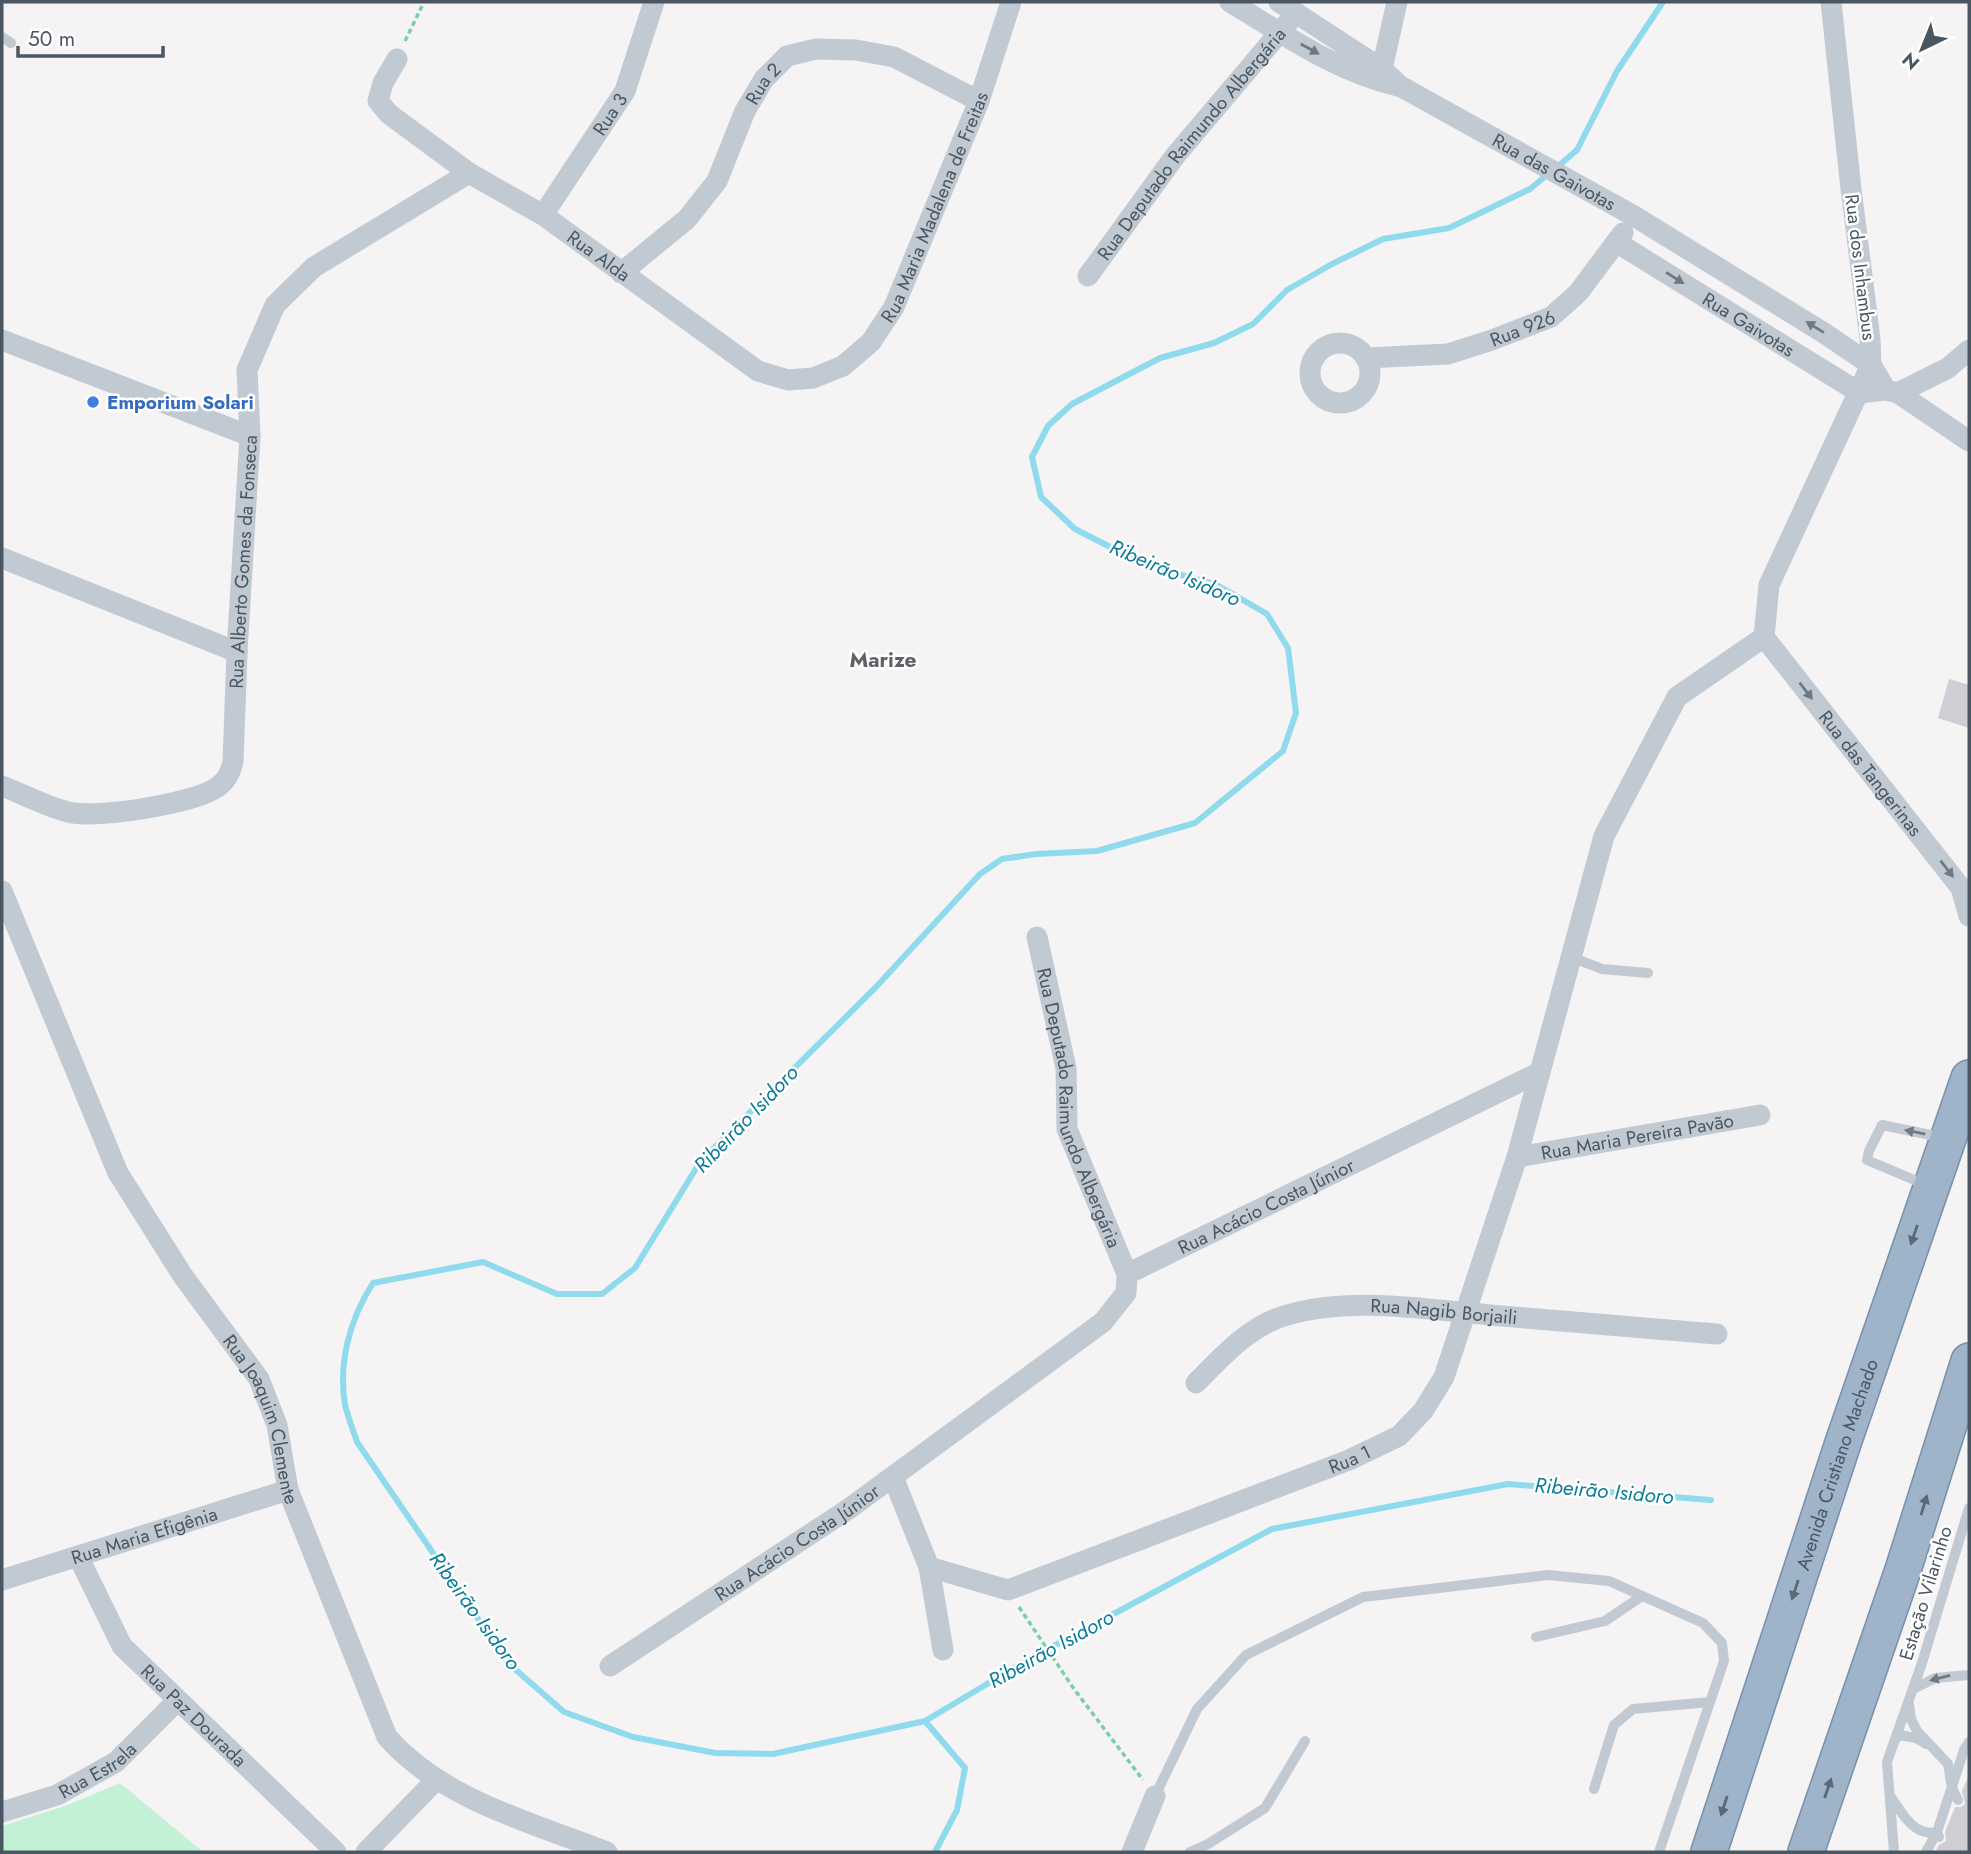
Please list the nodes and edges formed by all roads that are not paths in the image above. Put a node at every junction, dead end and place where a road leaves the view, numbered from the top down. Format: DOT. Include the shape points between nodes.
graph roads {
  1 [pos="654,2"];
  2 [pos="1011,2"];
  3 [pos="1230,2"];
  4 [pos="1397,2"];
  5 [pos="1831,2"];
  6 [pos="1288,7"];
  7 [pos="1279,31"];
  8 [pos="397,59"];
  9 [pos="1380,75"];
  10 [pos="979,100"];
  11 [pos="470,173"];
  12 [pos="543,215"];
  13 [pos="1634,216"];
  14 [pos="1616,242"];
  15 [pos="621,272"];
  16 [pos="1088,276"];
  17 [pos="2,340"];
  18 [pos="1969,350"];
  19 [pos="1366,359"];
  20 [pos="1871,365"];
  21 [pos="813,378"];
  22 [pos="1892,391"];
  23 [pos="1860,393"];
  24 [pos="250,436"];
  25 [pos="1969,441"];
  26 [pos="2,558"];
  27 [pos="1764,637"];
  28 [pos="237,652"];
  29 [pos="2,786"];
  30 [pos="2,891"];
  31 [pos="1969,916"];
  32 [pos="1037,937"];
  33 [pos="1571,957"];
  34 [pos="1648,973"];
  35 [pos="1540,1072"];
  36 [pos="1969,1076"];
  37 [pos="1760,1115"];
  38 [pos="1948,1139"];
  39 [pos="1517,1157"];
  40 [pos="1931,1187"];
  41 [pos="1127,1274"];
  42 [pos="1466,1312"];
  43 [pos="1717,1334"];
  44 [pos="1969,1361"];
  45 [pos="1196,1383"];
  46 [pos="893,1477"];
  47 [pos="288,1490"];
  48 [pos="1969,1508"];
  49 [pos="79,1556"];
  50 [pos="929,1567"];
  51 [pos="2,1580"];
  52 [pos="1642,1596"];
  53 [pos="1536,1637"];
  54 [pos="943,1650"];
  55 [pos="610,1666"];
  56 [pos="1969,1675"];
  57 [pos="1913,1689"];
  58 [pos="177,1700"];
  59 [pos="1908,1701"];
  60 [pos="1710,1702"];
  61 [pos="1305,1741"];
  62 [pos="1894,1741"];
  63 [pos="1969,1742"];
  64 [pos="1931,1747"];
  65 [pos="436,1780"];
  66 [pos="1952,1788"];
  67 [pos="1594,1789"];
  68 [pos="1890,1795"];
  69 [pos="1155,1796"];
  70 [pos="1958,1800"];
  71 [pos="2,1812"];
  72 [pos="1938,1836"];
  73 [pos="336,1852"];
  74 [pos="366,1852"];
  75 [pos="607,1852"];
  76 [pos="1132,1852"];
  77 [pos="1190,1852"];
  78 [pos="1659,1852"];
  79 [pos="1709,1852"];
  80 [pos="1806,1852"];
  81 [pos="1894,1852"];
  82 [pos="1926,1852"];
  1 -- 12 [label="street, Rua 3" via="625,91"];
  2 -- 10 [label="street, Rua Maria Madalena de Freitas"];
  3 -- 7 [label="street"];
  4 -- 9 [label="street"];
  5 -- 20 [label="street, Rua dos Inhambus"];
  6 -- 7 [label="street, Rua Deputado Raimundo Albergária"];
  6 -- 9 [label="street"];
  7 -- 9 [label="street, one-way" via="1343,67"];
  7 -- 16 [label="street, Rua Deputado Raimundo Albergária" via="1175,156"];
  8 -- 11 [label="street, Rua Alda" via="378,101"];
  9 -- 13 [label="street, Rua das Gaivotas"];
  10 -- 15 [label="street, Rua 2" via="894,57 816,49 787,56 751,100 717,181 687,219"];
  10 -- 21 [label="street, Rua Maria Madalena de Freitas" via="894,307 871,342 843,366"];
  11 -- 12 [label="street, Rua Alda"];
  11 -- 24 [label="street, Rua Alberto Gomes da Fonseca" via="314,267 275,305 247,370"];
  12 -- 15 [label="street, Rua Alda"];
  13 -- 14 [label="street, Rua 926"];
  20 -- 13 [label="street, Rua Gaivotas, one-way"];
  14 -- 19 [label="street, Rua 926" via="1578,293 1551,317 1448,354"];
  14 -- 23 [label="street, Rua Gaivotas, one-way"];
  15 -- 21 [label="street, Rua Alda" via="758,371 788,380"];
  17 -- 24 [label="street"];
  18 -- 22 [label="street" via="1948,368"];
  20 -- 22 [label="street, Rua Gaivotas"];
  20 -- 23 [label="street, Rua dos Inhambus"];
  22 -- 23 [label="street"];
  22 -- 25 [label="street, Rua Gaivotas"];
  23 -- 27 [label="street, Rua dos Inhambus" via="1769,585"];
  24 -- 28 [label="street, Rua Alberto Gomes da Fonseca"];
  26 -- 28 [label="street"];
  27 -- 31 [label="street, Rua das Tangerinas, one-way" via="1961,888"];
  27 -- 33 [label="street" via="1677,697 1604,836"];
  28 -- 29 [label="street, Rua Alberto Gomes da Fonseca" via="233,762 229,777 215,789 184,800 116,812 69,812"];
  30 -- 47 [label="street, Rua Joaquim Clemente" via="118,1173 183,1276 259,1378 277,1424"];
  32 -- 41 [label="street, Rua Deputado Raimundo Albergária" via="1066,1068 1067,1129"];
  33 -- 34 [label="lane" via="1602,970"];
  33 -- 35 [label="street"];
  35 -- 39 [label="street, Rua 1"];
  35 -- 41 [label="street, Rua Acácio Costa Júnior"];
  36 -- 38 [label="highway, Avenida Cristiano Machado"];
  37 -- 39 [label="street, Rua Maria Pereira Pavão"];
  38 -- 40 [label="highway, Avenida Cristiano Machado"];
  38 -- 40 [label="lane, one-way" via="1882,1125 1869,1151 1867,1160"];
  39 -- 42 [label="street, Rua 1"];
  40 -- 79 [label="highway, Avenida Cristiano Machado, one-way"];
  41 -- 46 [label="street, Rua Acácio Costa Júnior" via="1126,1293 1103,1322"];
  42 -- 43 [label="street, Rua Nagib Borjaili"];
  42 -- 45 [label="street, Rua Nagib Borjaili" via="1379,1305 1321,1308 1283,1316 1255,1329"];
  42 -- 50 [label="street, Rua 1" via="1444,1377 1423,1410 1399,1436 1362,1454 1008,1590"];
  80 -- 44 [label="highway, one-way"];
  46 -- 50 [label="street"];
  46 -- 55 [label="street, Rua Acácio Costa Júnior"];
  47 -- 49 [label="street, Rua Maria Efigênia"];
  47 -- 65 [label="street, Rua Joaquim Clemente" via="387,1737"];
  48 -- 57 [label="lane, Estação Vilarinho"];
  49 -- 51 [label="street, Rua Maria Efigênia"];
  49 -- 58 [label="street, Rua Paz Dourada" via="122,1646"];
  50 -- 54 [label="street"];
  52 -- 53 [label="lane" via="1605,1620"];
  52 -- 60 [label="lane" via="1703,1623 1722,1643 1724,1661"];
  52 -- 69 [label="lane" via="1609,1581 1548,1575 1363,1597 1246,1655 1197,1709"];
  56 -- 57 [label="lane, Estação Vilarinho, one-way" via="1936,1678"];
  57 -- 59 [label="lane, Estação Vilarinho"];
  58 -- 71 [label="street, Rua Estrela" via="116,1762 57,1796"];
  58 -- 73 [label="street, Rua Paz Dourada"];
  59 -- 62 [label="lane, Estação Vilarinho"];
  59 -- 64 [label="lane" via="1917,1731"];
  60 -- 67 [label="lane" via="1633,1709 1614,1725"];
  60 -- 78 [label="lane"];
  61 -- 77 [label="lane" via="1265,1808"];
  62 -- 64 [label="lane" via="1899,1735"];
  62 -- 68 [label="lane, Estação Vilarinho" via="1887,1762"];
  63 -- 66 [label="lane"];
  64 -- 66 [label="lane" via="1948,1763"];
  65 -- 74 [label="street"];
  65 -- 75 [label="street, Rua Joaquim Clemente" via="472,1800"];
  66 -- 70 [label="lane"];
  66 -- 72 [label="lane"];
  68 -- 72 [label="lane" via="1912,1825"];
  68 -- 81 [label="lane, Estação Vilarinho"];
  69 -- 76 [label="street"];
  72 -- 82 [label="lane"];
}
